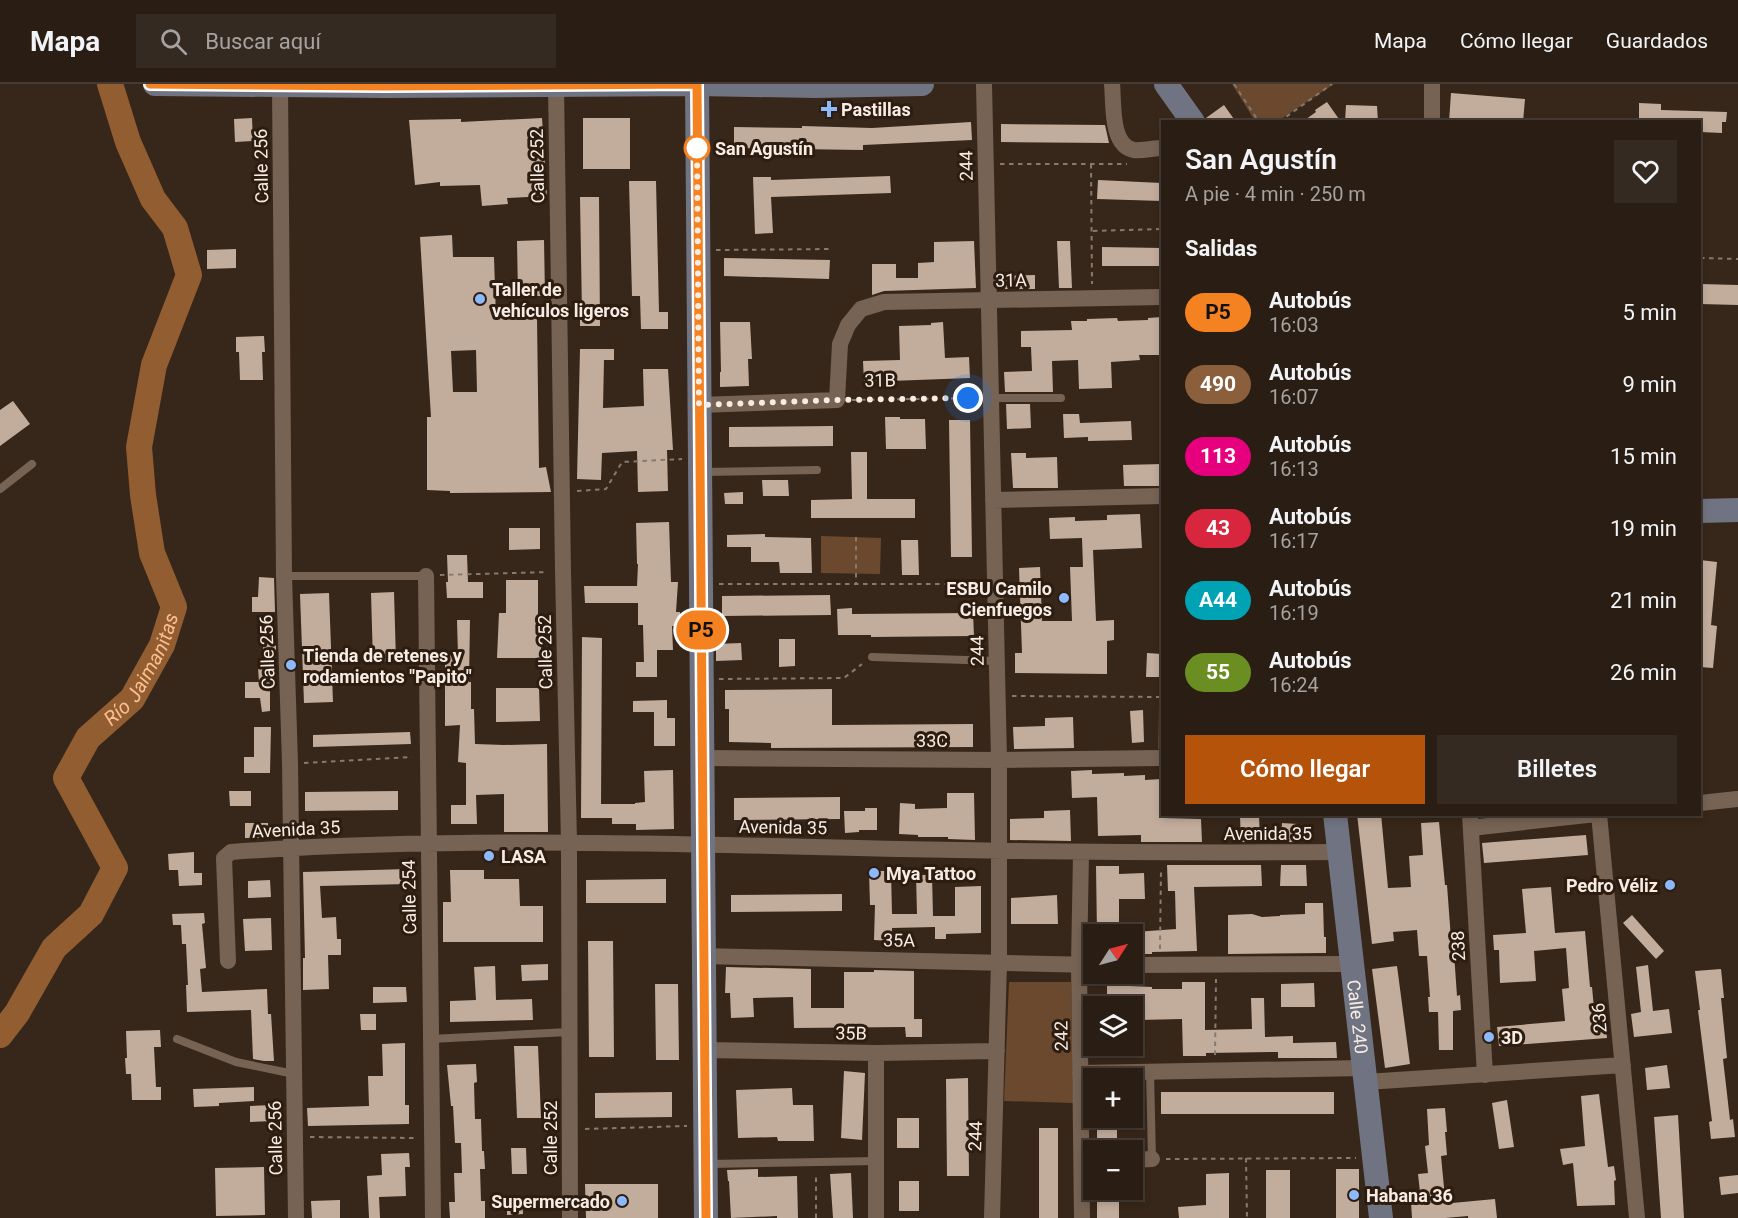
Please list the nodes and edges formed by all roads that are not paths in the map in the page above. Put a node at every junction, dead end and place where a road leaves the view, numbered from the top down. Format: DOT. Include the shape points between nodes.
graph roads {
  1 [pos="155,84"];
  2 [pos="697,84"];
  3 [pos="922,84"];
  4 [pos="984,84"];
  5 [pos="1112,84"];
  6 [pos="1166,84"];
  7 [pos="1432,84"];
  8 [pos="385,85"];
  9 [pos="280,86"];
  10 [pos="556,86"];
  11 [pos="1192,120"];
  12 [pos="1432,120"];
  13 [pos="1161,148"];
  14 [pos="1161,297"];
  15 [pos="989,300"];
  16 [pos="990,398"];
  17 [pos="1061,398"];
  18 [pos="699,405"];
  19 [pos="32,464"];
  20 [pos="700,465"];
  21 [pos="817,470"];
  22 [pos="0,489"];
  23 [pos="1161,496"];
  24 [pos="993,500"];
  25 [pos="1738,510"];
  26 [pos="1701,511"];
  27 [pos="284,576"];
  28 [pos="426,576"];
  29 [pos="872,657"];
  30 [pos="997,661"];
  31 [pos="702,758"];
  32 [pos="1161,758"];
  33 [pos="999,759"];
  34 [pos="1738,799"];
  35 [pos="1701,803"];
  36 [pos="1335,816"];
  37 [pos="1561,816"];
  38 [pos="1597,816"];
  39 [pos="1470,821"];
  40 [pos="569,843"];
  41 [pos="428,844"];
  42 [pos="703,844"];
  43 [pos="290,848"];
  44 [pos="998,851"];
  45 [pos="1339,852"];
  46 [pos="1081,853"];
  47 [pos="1084,924"];
  48 [pos="704,956"];
  49 [pos="228,961"];
  50 [pos="999,962"];
  51 [pos="1352,964"];
  52 [pos="1083,965"];
  53 [pos="1143,965"];
  54 [pos="1085,984"];
  55 [pos="569,1032"];
  56 [pos="177,1039"];
  57 [pos="430,1039"];
  58 [pos="705,1050"];
  59 [pos="997,1051"];
  60 [pos="876,1053"];
  61 [pos="1623,1065"];
  62 [pos="1150,1072"];
  63 [pos="1080,1073"];
  64 [pos="294,1074"];
  65 [pos="1365,1075"];
  66 [pos="1485,1075"];
  67 [pos="1085,1140"];
  68 [pos="1143,1159"];
  69 [pos="1152,1159"];
  70 [pos="876,1161"];
  71 [pos="705,1164"];
  72 [pos="1084,1200"];
  73 [pos="296,1218"];
  74 [pos="433,1218"];
  75 [pos="570,1218"];
  76 [pos="706,1218"];
  77 [pos="876,1218"];
  78 [pos="992,1218"];
  79 [pos="1082,1218"];
  80 [pos="1381,1218"];
  81 [pos="1637,1218"];
  1 -- 9 [label="street"];
  2 -- 3 [label="street"];
  2 -- 10 [label="street"];
  2 -- 18 [label="street"];
  4 -- 15 [label="street, 244"];
  5 -- 13 [label="street" via="1116,134 1123,145 1134,150"];
  6 -- 11 [label="street"];
  7 -- 12 [label="street"];
  8 -- 9 [label="street"];
  8 -- 10 [label="street"];
  9 -- 27 [label="street, Calle 256"];
  10 -- 40 [label="street, Calle 252"];
  14 -- 15 [label="street, 31A"];
  15 -- 16 [label="street, 244"];
  15 -- 18 [label="street, 31A" via="884,302 861,309 840,344 837,400"];
  16 -- 17 [label="lane"];
  16 -- 24 [label="street, 244"];
  18 -- 20 [label="street"];
  19 -- 22 [label="lane"];
  20 -- 21 [label="lane"];
  20 -- 31 [label="street"];
  23 -- 24 [label="street"];
  24 -- 30 [label="street, 244"];
  25 -- 26 [label="street"];
  27 -- 28 [label="lane"];
  27 -- 43 [label="street, Calle 256"];
  28 -- 41 [label="street, Calle 254"];
  29 -- 30 [label="lane"];
  30 -- 33 [label="street, 244"];
  31 -- 33 [label="street, 33C"];
  31 -- 42 [label="street"];
  32 -- 33 [label="street, 33C"];
  33 -- 44 [label="street, 244"];
  34 -- 35 [label="street"];
  36 -- 45 [label="street, Calle 240"];
  37 -- 39 [label="street"];
  38 -- 61 [label="street, 236"];
  39 -- 66 [label="street, 238"];
  40 -- 41 [label="street, Avenida 35"];
  40 -- 42 [label="street, Avenida 35"];
  40 -- 55 [label="street, Calle 252"];
  41 -- 43 [label="street, Avenida 35"];
  41 -- 57 [label="street, Calle 254"];
  42 -- 44 [label="street, Avenida 35"];
  42 -- 48 [label="street"];
  43 -- 49 [label="street, Avenida 35" via="231,852 224,858"];
  43 -- 64 [label="street, Calle 256"];
  44 -- 46 [label="street, Avenida 35"];
  44 -- 50 [label="street, 244"];
  45 -- 46 [label="street, Avenida 35"];
  45 -- 51 [label="street, Calle 240"];
  46 -- 47 [label="street, 242"];
  48 -- 50 [label="street, 35A"];
  48 -- 58 [label="street"];
  50 -- 52 [label="street, 35A"];
  50 -- 59 [label="street, 244"];
  51 -- 53 [label="street"];
  51 -- 65 [label="street, Calle 240"];
  54 -- 63 [label="street, 242"];
  55 -- 57 [label="lane"];
  55 -- 75 [label="street, Calle 252"];
  56 -- 64 [label="lane" via="236,1062"];
  57 -- 74 [label="street, Calle 254"];
  58 -- 60 [label="street, 35B"];
  58 -- 71 [label="street"];
  59 -- 60 [label="street, 35B"];
  59 -- 78 [label="street, 244"];
  60 -- 70 [label="street"];
  61 -- 66 [label="street"];
  61 -- 81 [label="street, 236"];
  62 -- 63 [label="street"];
  62 -- 65 [label="street"];
  62 -- 69 [label="lane"];
  63 -- 67 [label="street, 242"];
  64 -- 73 [label="street, Calle 256"];
  65 -- 66 [label="street"];
  65 -- 80 [label="street, Calle 240"];
  68 -- 69 [label="street"];
  70 -- 71 [label="lane"];
  70 -- 77 [label="street"];
  71 -- 76 [label="street"];
  72 -- 79 [label="street, 242"];
}
